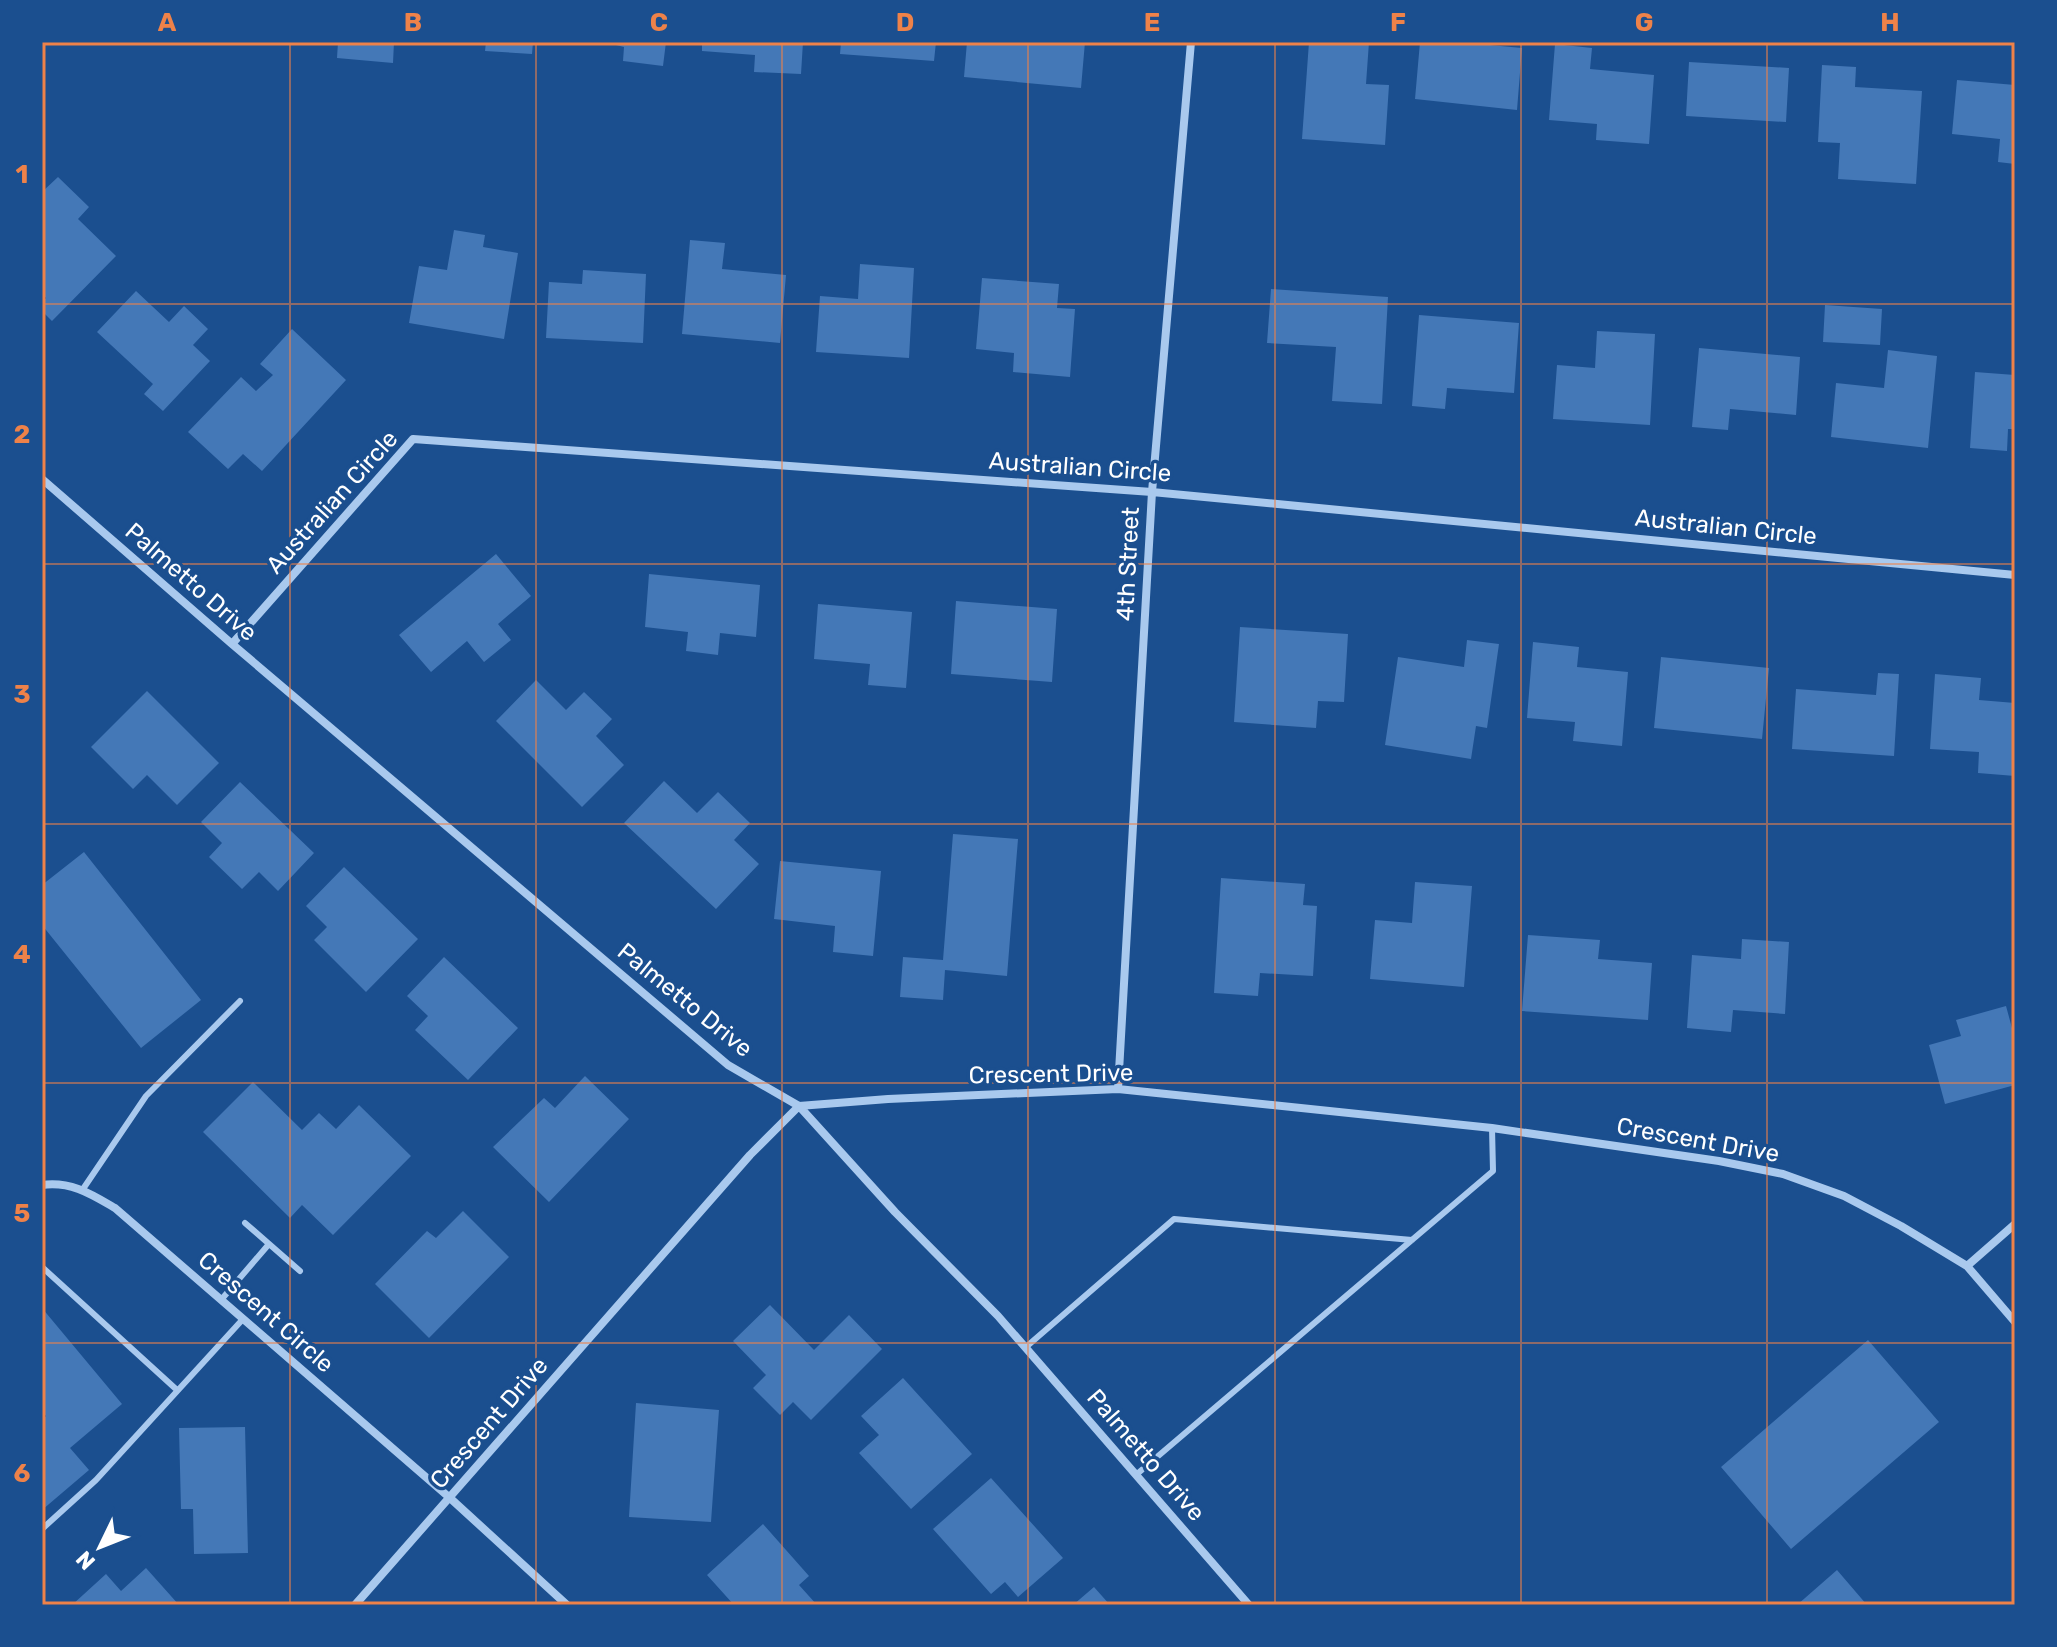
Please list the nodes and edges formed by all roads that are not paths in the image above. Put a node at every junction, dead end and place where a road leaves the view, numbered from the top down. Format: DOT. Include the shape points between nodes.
graph roads {
  1 [pos="1191,42"];
  2 [pos="42,479"];
  3 [pos="1152,492"];
  4 [pos="2015,575"];
  5 [pos="232,644"];
  6 [pos="240,1001"];
  7 [pos="1118,1089"];
  8 [pos="799,1106"];
  9 [pos="1492,1128"];
  10 [pos="42,1185"];
  11 [pos="83,1189"];
  12 [pos="245,1223"];
  13 [pos="2015,1224"];
  14 [pos="1412,1240"];
  15 [pos="269,1244"];
  16 [pos="1967,1266"];
  17 [pos="42,1267"];
  18 [pos="300,1271"];
  19 [pos="221,1300"];
  20 [pos="243,1319"];
  21 [pos="2015,1322"];
  22 [pos="1026,1347"];
  23 [pos="177,1390"];
  24 [pos="1137,1474"];
  25 [pos="450,1498"];
  26 [pos="42,1529"];
  27 [pos="355,1605"];
  28 [pos="567,1605"];
  29 [pos="1249,1605"];
  1 -- 3 [label="street, 4th Street"];
  2 -- 5 [label="street, Palmetto Drive"];
  3 -- 4 [label="street, Australian Circle"];
  3 -- 5 [label="street, Australian Circle" via="413,439"];
  3 -- 7 [label="street, 4th Street"];
  5 -- 8 [label="street, Palmetto Drive" via="728,1065"];
  6 -- 11 [label="lane" via="146,1096"];
  7 -- 8 [label="street, Crescent Drive"];
  7 -- 9 [label="street, Crescent Drive"];
  8 -- 22 [label="street, Palmetto Drive"];
  8 -- 25 [label="street, Crescent Drive" via="750,1155"];
  9 -- 14 [label="lane" via="1493,1171"];
  9 -- 16 [label="street, Crescent Drive" via="1783,1174 1844,1196"];
  10 -- 11 [label="street, Crescent Circle"];
  11 -- 19 [label="street, Crescent Circle" via="115,1208"];
  12 -- 15 [label="lane"];
  13 -- 16 [label="street"];
  14 -- 22 [label="lane" via="1174,1219"];
  14 -- 24 [label="lane"];
  15 -- 18 [label="lane"];
  15 -- 19 [label="lane"];
  16 -- 21 [label="street, Crescent Drive"];
  17 -- 23 [label="lane"];
  19 -- 20 [label="street, Crescent Circle"];
  20 -- 23 [label="lane"];
  20 -- 25 [label="street, Crescent Circle"];
  22 -- 24 [label="street, Palmetto Drive"];
  23 -- 26 [label="lane" via="96,1480"];
  24 -- 29 [label="street, Palmetto Drive"];
  25 -- 27 [label="street, Crescent Drive"];
  25 -- 28 [label="street, Crescent Circle"];
}
